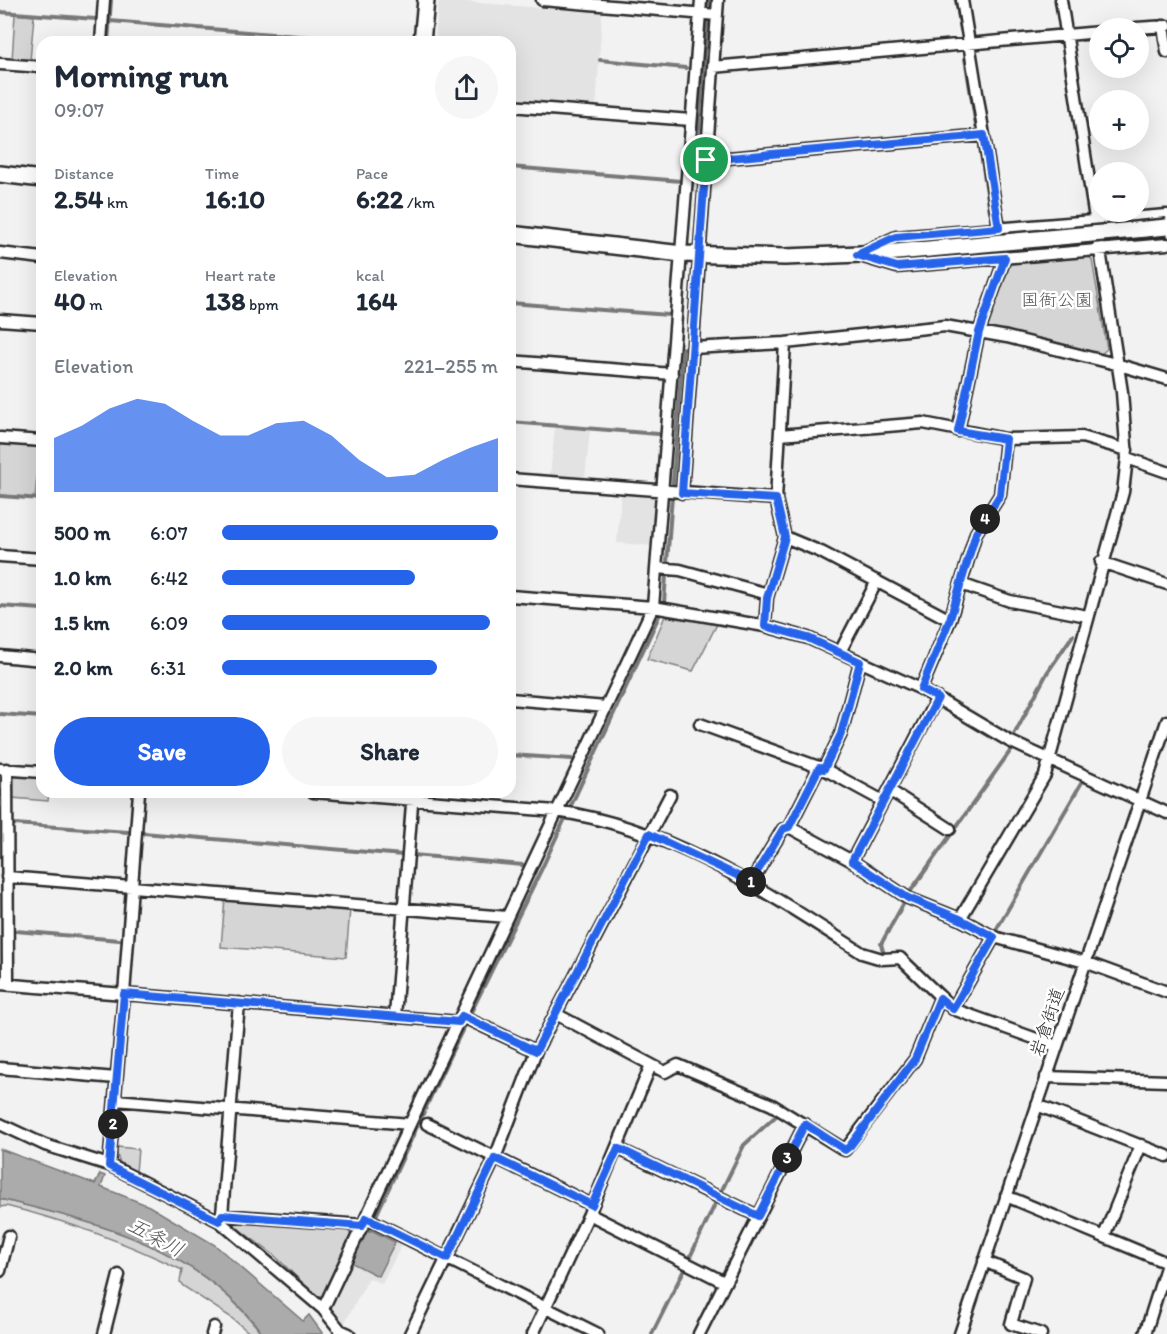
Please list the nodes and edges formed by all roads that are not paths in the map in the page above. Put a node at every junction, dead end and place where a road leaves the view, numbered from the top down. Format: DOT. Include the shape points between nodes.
graph roads {
  1 [pos="104,0"];
  2 [pos="426,0"];
  3 [pos="542,0"];
  4 [pos="701,0"];
  5 [pos="718,0"];
  6 [pos="962,0"];
  7 [pos="1061,0"];
  8 [pos="699,13"];
  9 [pos="717,15"];
  10 [pos="1165,26"];
  11 [pos="1149,27"];
  12 [pos="1089,33"];
  13 [pos="1067,35"];
  14 [pos="101,36"];
  15 [pos="423,36"];
  16 [pos="969,44"];
  17 [pos="1167,52"];
  18 [pos="0,64"];
  19 [pos="36,67"];
  20 [pos="713,67"];
  21 [pos="516,106"];
  22 [pos="691,120"];
  23 [pos="984,135"];
  24 [pos="706,160"];
  25 [pos="0,174"];
  26 [pos="1089,175"];
  27 [pos="36,178"];
  28 [pos="1167,215"];
  29 [pos="1149,216"];
  30 [pos="1089,221"];
  31 [pos="1096,222"];
  32 [pos="1167,227"];
  33 [pos="999,228"];
  34 [pos="516,235"];
  35 [pos="1167,244"];
  36 [pos="1099,250"];
  37 [pos="0,253"];
  38 [pos="681,255"];
  39 [pos="699,255"];
  40 [pos="857,255"];
  41 [pos="36,257"];
  42 [pos="1005,258"];
  43 [pos="0,320"];
  44 [pos="36,323"];
  45 [pos="979,332"];
  46 [pos="785,343"];
  47 [pos="692,348"];
  48 [pos="516,361"];
  49 [pos="1116,364"];
  50 [pos="672,374"];
  51 [pos="1167,380"];
  52 [pos="958,431"];
  53 [pos="780,435"];
  54 [pos="0,438"];
  55 [pos="1006,439"];
  56 [pos="36,441"];
  57 [pos="1127,454"];
  58 [pos="1167,472"];
  59 [pos="516,479"];
  60 [pos="673,492"];
  61 [pos="776,499"];
  62 [pos="785,537"];
  63 [pos="0,556"];
  64 [pos="36,559"];
  65 [pos="1101,562"];
  66 [pos="663,568"];
  67 [pos="877,581"];
  68 [pos="961,584"];
  69 [pos="1167,584"];
  70 [pos="768,594"];
  71 [pos="516,597"];
  72 [pos="659,609"];
  73 [pos="1087,616"];
  74 [pos="950,620"];
  75 [pos="765,626"];
  76 [pos="840,652"];
  77 [pos="0,656"];
  78 [pos="36,659"];
  79 [pos="860,662"];
  80 [pos="921,689"];
  81 [pos="938,698"];
  82 [pos="516,700"];
  83 [pos="606,707"];
  84 [pos="1167,721"];
  85 [pos="700,724"];
  86 [pos="1049,759"];
  87 [pos="821,768"];
  88 [pos="3,769"];
  89 [pos="36,772"];
  90 [pos="889,790"];
  91 [pos="670,795"];
  92 [pos="138,798"];
  93 [pos="413,798"];
  94 [pos="432,798"];
  95 [pos="1140,800"];
  96 [pos="883,801"];
  97 [pos="563,812"];
  98 [pos="1167,813"];
  99 [pos="789,827"];
  100 [pos="950,829"];
  101 [pos="649,834"];
  102 [pos="852,861"];
  103 [pos="7,877"];
  104 [pos="751,882"];
  105 [pos="131,886"];
  106 [pos="404,908"];
  107 [pos="507,917"];
  108 [pos="960,919"];
  109 [pos="994,937"];
  110 [pos="1085,962"];
  111 [pos="4,984"];
  112 [pos="1167,992"];
  113 [pos="124,994"];
  114 [pos="940,998"];
  115 [pos="240,1003"];
  116 [pos="953,1009"];
  117 [pos="556,1014"];
  118 [pos="396,1016"];
  119 [pos="460,1019"];
  120 [pos="1056,1046"];
  121 [pos="536,1051"];
  122 [pos="651,1065"];
  123 [pos="0,1068"];
  124 [pos="1046,1077"];
  125 [pos="116,1078"];
  126 [pos="1167,1081"];
  127 [pos="115,1100"];
  128 [pos="1037,1105"];
  129 [pos="231,1109"];
  130 [pos="0,1124"];
  131 [pos="410,1124"];
  132 [pos="427,1124"];
  133 [pos="805,1124"];
  134 [pos="1141,1145"];
  135 [pos="618,1148"];
  136 [pos="1167,1156"];
  137 [pos="495,1158"];
  138 [pos="109,1166"];
  139 [pos="1006,1196"];
  140 [pos="591,1209"];
  141 [pos="758,1216"];
  142 [pos="221,1218"];
  143 [pos="364,1222"];
  144 [pos="9,1236"];
  145 [pos="1104,1236"];
  146 [pos="447,1258"];
  147 [pos="984,1261"];
  148 [pos="1167,1264"];
  149 [pos="0,1271"];
  150 [pos="119,1275"];
  151 [pos="724,1282"];
  152 [pos="546,1308"];
  153 [pos="323,1309"];
  154 [pos="104,1334"];
  155 [pos="349,1334"];
  156 [pos="410,1334"];
  157 [pos="533,1334"];
  158 [pos="598,1334"];
  159 [pos="699,1334"];
  160 [pos="960,1334"];
  161 [pos="1041,1334"];
  162 [pos="1144,1334"];
  1 -- 14 [label="street"];
  2 -- 15 [label="street"];
  3 -- 8 [label="street"];
  4 -- 8 [label="street"];
  5 -- 9 [label="street"];
  6 -- 16 [label="street"];
  7 -- 13 [label="street"];
  8 -- 9 [label="street"];
  8 -- 22 [label="street"];
  9 -- 20 [label="street"];
  10 -- 11 [label="street"];
  10 -- 17 [label="street"];
  12 -- 13 [label="street"];
  13 -- 16 [label="street"];
  13 -- 26 [label="street"];
  16 -- 20 [label="street"];
  16 -- 23 [label="street"];
  18 -- 19 [label="street"];
  20 -- 24 [label="street"];
  21 -- 22 [label="street"];
  22 -- 38 [label="street"];
  23 -- 24 [label="street"];
  23 -- 33 [label="street"];
  24 -- 39 [label="street"];
  25 -- 27 [label="street"];
  28 -- 29 [label="street"];
  30 -- 33 [label="street"];
  31 -- 36 [label="street"];
  32 -- 40 [label="street, bridge"];
  33 -- 40 [label="street" via="896,237"];
  34 -- 38 [label="street"];
  35 -- 36 [label="street"];
  36 -- 42 [label="street"];
  36 -- 49 [label="street"];
  37 -- 41 [label="street"];
  38 -- 39 [label="street"];
  38 -- 50 [label="street"];
  39 -- 40 [label="street"];
  39 -- 47 [label="street"];
  40 -- 42 [label="street" via="897,267"];
  42 -- 45 [label="street"];
  43 -- 44 [label="street"];
  45 -- 46 [label="street" via="945,326"];
  45 -- 49 [label="street"];
  45 -- 52 [label="street"];
  46 -- 47 [label="street"];
  46 -- 53 [label="street"];
  47 -- 60 [label="street"];
  48 -- 50 [label="street"];
  49 -- 51 [label="street"];
  49 -- 57 [label="street"];
  50 -- 60 [label="street"];
  52 -- 53 [label="street" via="923,423"];
  52 -- 55 [label="street"];
  53 -- 61 [label="street"];
  54 -- 56 [label="street"];
  55 -- 57 [label="street" via="1082,436"];
  55 -- 68 [label="street" via="1000,495 976,533"];
  57 -- 58 [label="street"];
  57 -- 65 [label="street" via="1122,492"];
  59 -- 60 [label="street"];
  60 -- 61 [label="street"];
  60 -- 66 [label="street"];
  61 -- 62 [label="street"];
  62 -- 67 [label="street"];
  62 -- 70 [label="street"];
  63 -- 64 [label="street"];
  65 -- 69 [label="street"];
  65 -- 73 [label="street"];
  66 -- 70 [label="street"];
  66 -- 72 [label="street"];
  67 -- 74 [label="street"];
  67 -- 76 [label="street"];
  68 -- 73 [label="street" via="1010,601"];
  68 -- 74 [label="street"];
  70 -- 75 [label="street"];
  71 -- 72 [label="street"];
  72 -- 75 [label="street"];
  72 -- 83 [label="street"];
  73 -- 86 [label="street"];
  74 -- 80 [label="street"];
  75 -- 76 [label="street"];
  76 -- 79 [label="street"];
  77 -- 78 [label="street"];
  79 -- 80 [label="street"];
  79 -- 87 [label="street" via="841,734"];
  80 -- 81 [label="street"];
  81 -- 86 [label="street" via="1009,741"];
  81 -- 90 [label="street"];
  82 -- 83 [label="street"];
  83 -- 97 [label="street"];
  84 -- 95 [label="street, 岩倉街道"];
  85 -- 87 [label="street"];
  86 -- 95 [label="street"];
  86 -- 108 [label="street" via="1045,775"];
  87 -- 96 [label="street"];
  87 -- 99 [label="street"];
  88 -- 89 [label="street"];
  88 -- 103 [label="street"];
  90 -- 96 [label="street"];
  90 -- 100 [label="street"];
  91 -- 101 [label="street"];
  92 -- 105 [label="street"];
  93 -- 106 [label="street"];
  94 -- 97 [label="street"];
  95 -- 98 [label="street"];
  95 -- 110 [label="street, 岩倉街道"];
  96 -- 102 [label="street"];
  97 -- 101 [label="street"];
  97 -- 107 [label="street"];
  99 -- 102 [label="street"];
  99 -- 104 [label="street" via="783,829"];
  101 -- 104 [label="street"];
  101 -- 117 [label="street"];
  102 -- 108 [label="street" via="908,898"];
  103 -- 105 [label="street"];
  103 -- 111 [label="street"];
  104 -- 114 [label="street" via="862,953 882,959 900,958"];
  105 -- 106 [label="street"];
  105 -- 113 [label="street"];
  106 -- 107 [label="street"];
  106 -- 118 [label="street"];
  107 -- 119 [label="street"];
  108 -- 109 [label="street"];
  109 -- 110 [label="street"];
  109 -- 116 [label="street"];
  110 -- 112 [label="street"];
  110 -- 120 [label="street, 岩倉街道"];
  111 -- 113 [label="street"];
  113 -- 115 [label="street"];
  113 -- 125 [label="street"];
  114 -- 116 [label="street"];
  114 -- 133 [label="street" via="915,1059 850,1146 845,1150"];
  115 -- 118 [label="street"];
  115 -- 129 [label="street"];
  116 -- 120 [label="street"];
  117 -- 121 [label="street"];
  117 -- 122 [label="street"];
  118 -- 119 [label="street"];
  119 -- 121 [label="street"];
  119 -- 131 [label="street"];
  120 -- 124 [label="street, 岩倉街道"];
  121 -- 137 [label="street"];
  122 -- 133 [label="street" via="665,1072 678,1065 772,1105"];
  122 -- 135 [label="street"];
  123 -- 125 [label="street"];
  124 -- 126 [label="street"];
  124 -- 128 [label="street, 岩倉街道"];
  125 -- 127 [label="street"];
  127 -- 129 [label="street"];
  127 -- 138 [label="street"];
  128 -- 134 [label="street"];
  128 -- 139 [label="street, 岩倉街道"];
  129 -- 131 [label="street"];
  129 -- 142 [label="street"];
  130 -- 138 [label="street" via="45,1145"];
  131 -- 143 [label="street"];
  132 -- 137 [label="street"];
  133 -- 141 [label="street"];
  134 -- 136 [label="street"];
  134 -- 145 [label="street"];
  135 -- 140 [label="street"];
  135 -- 141 [label="street"];
  137 -- 140 [label="street"];
  137 -- 146 [label="street"];
  138 -- 142 [label="street"];
  139 -- 145 [label="street"];
  139 -- 147 [label="street, 岩倉街道"];
  140 -- 151 [label="street"];
  140 -- 152 [label="street"];
  141 -- 151 [label="street"];
  142 -- 143 [label="street"];
  142 -- 153 [label="street"];
  143 -- 146 [label="street" via="377,1223"];
  143 -- 153 [label="street"];
  144 -- 149 [label="street"];
  145 -- 148 [label="street"];
  146 -- 152 [label="street"];
  146 -- 156 [label="street"];
  147 -- 160 [label="street, 岩倉街道"];
  147 -- 161 [label="street" via="1024,1278 1011,1324"];
  148 -- 162 [label="street"];
  150 -- 154 [label="street"];
  151 -- 159 [label="street"];
  152 -- 157 [label="street"];
  152 -- 158 [label="street"];
  153 -- 155 [label="street" via="340,1330"];
}
